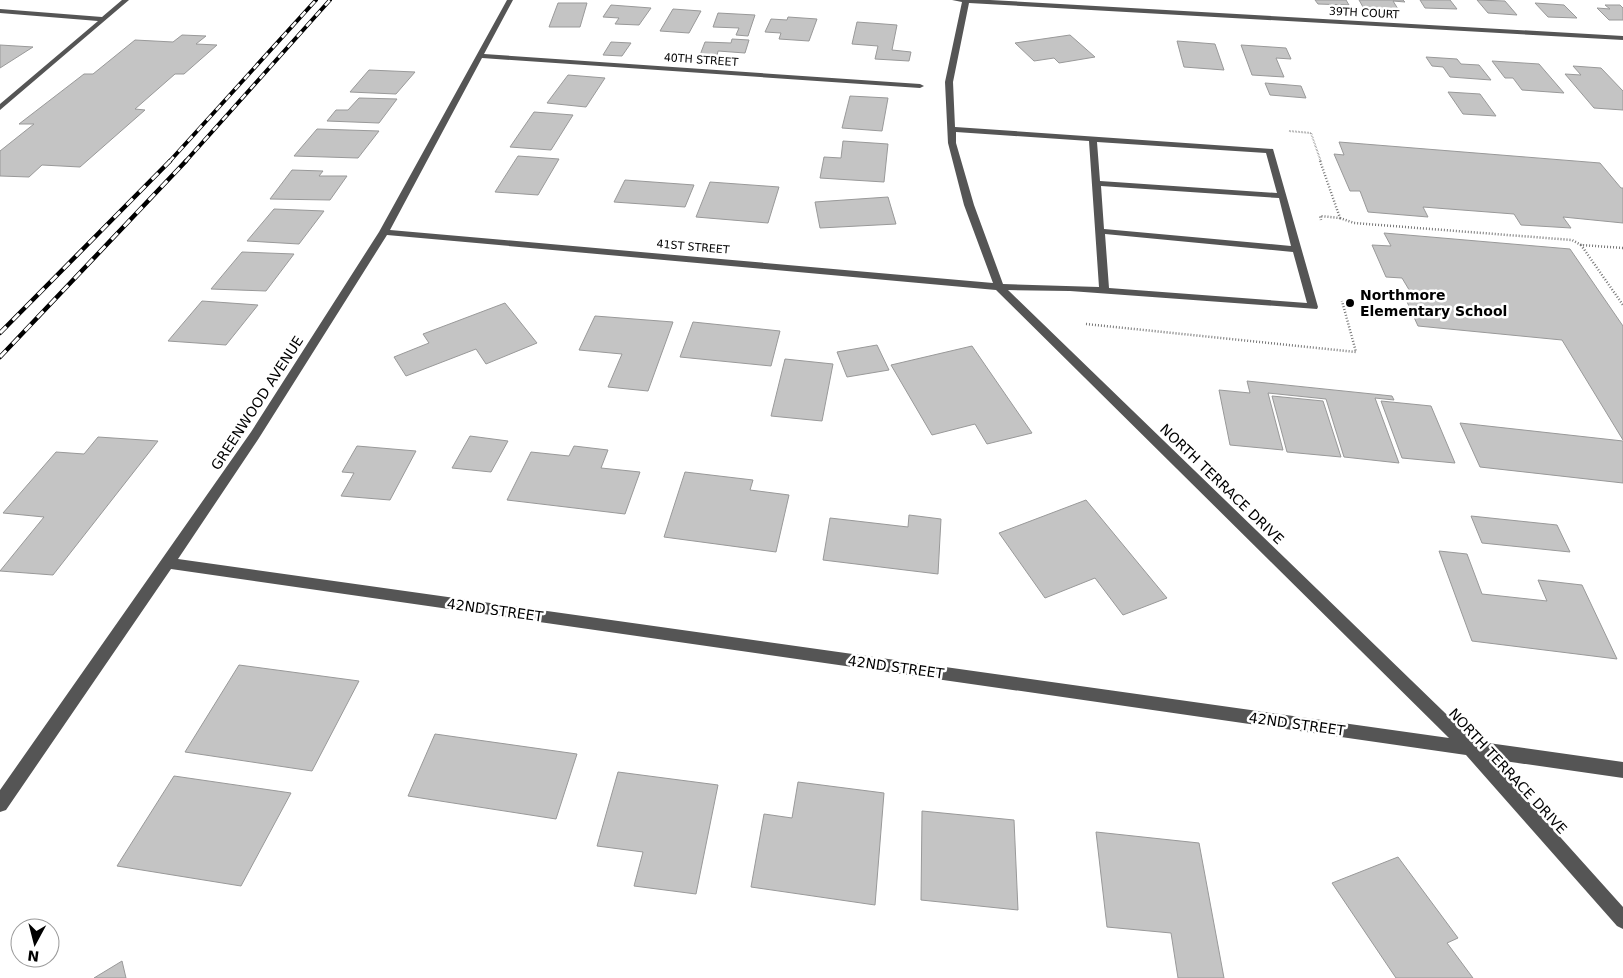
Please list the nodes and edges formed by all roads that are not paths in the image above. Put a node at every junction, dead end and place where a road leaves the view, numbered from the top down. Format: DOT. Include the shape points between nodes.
graph roads {
  1 [pos="126,0"];
  2 [pos="510,0"];
  3 [pos="961,0"];
  4 [pos="1095,0"];
  5 [pos="1081,7"];
  6 [pos="0,11"];
  7 [pos="104,19"];
  8 [pos="1623,38"];
  9 [pos="480,56"];
  10 [pos="920,86"];
  11 [pos="0,108"];
  12 [pos="951,129"];
  13 [pos="1093,138"];
  14 [pos="1096,183"];
  15 [pos="1282,196"];
  16 [pos="1100,231"];
  17 [pos="384,232"];
  18 [pos="1297,249"];
  19 [pos="999,287"];
  20 [pos="1104,290"];
  21 [pos="168,563"];
  22 [pos="1471,749"];
  23 [pos="1623,770"];
  24 [pos="0,804"];
  25 [pos="1623,920"];
  1 -- 7 [label="street"];
  2 -- 9 [label="street, GREENWOOD AVENUE"];
  3 -- 5 [label="street, 39TH COURT"];
  3 -- 12 [label="street, NORTH TERRACE DRIVE" via="949,82"];
  4 -- 5 [label="street"];
  5 -- 8 [label="street, 39TH COURT"];
  6 -- 7 [label="street"];
  7 -- 11 [label="street"];
  9 -- 10 [label="street, 40TH STREET"];
  9 -- 17 [label="street, GREENWOOD AVENUE"];
  12 -- 13 [label="street"];
  12 -- 19 [label="street, NORTH TERRACE DRIVE" via="969,205"];
  13 -- 14 [label="street"];
  13 -- 15 [label="street" via="1270,151"];
  14 -- 15 [label="street"];
  14 -- 16 [label="street"];
  15 -- 18 [label="street"];
  16 -- 18 [label="street"];
  16 -- 20 [label="street"];
  17 -- 19 [label="street, 41ST STREET"];
  17 -- 21 [label="street, GREENWOOD AVENUE"];
  18 -- 20 [label="street, 41ST STREET" via="1313,307"];
  19 -- 20 [label="street, 41ST STREET"];
  19 -- 22 [label="street, NORTH TERRACE DRIVE"];
  21 -- 22 [label="street, 42ND STREET"];
  21 -- 24 [label="street, GREENWOOD AVENUE"];
  22 -- 23 [label="street, 42ND STREET"];
  22 -- 25 [label="street, NORTH TERRACE DRIVE"];
}
